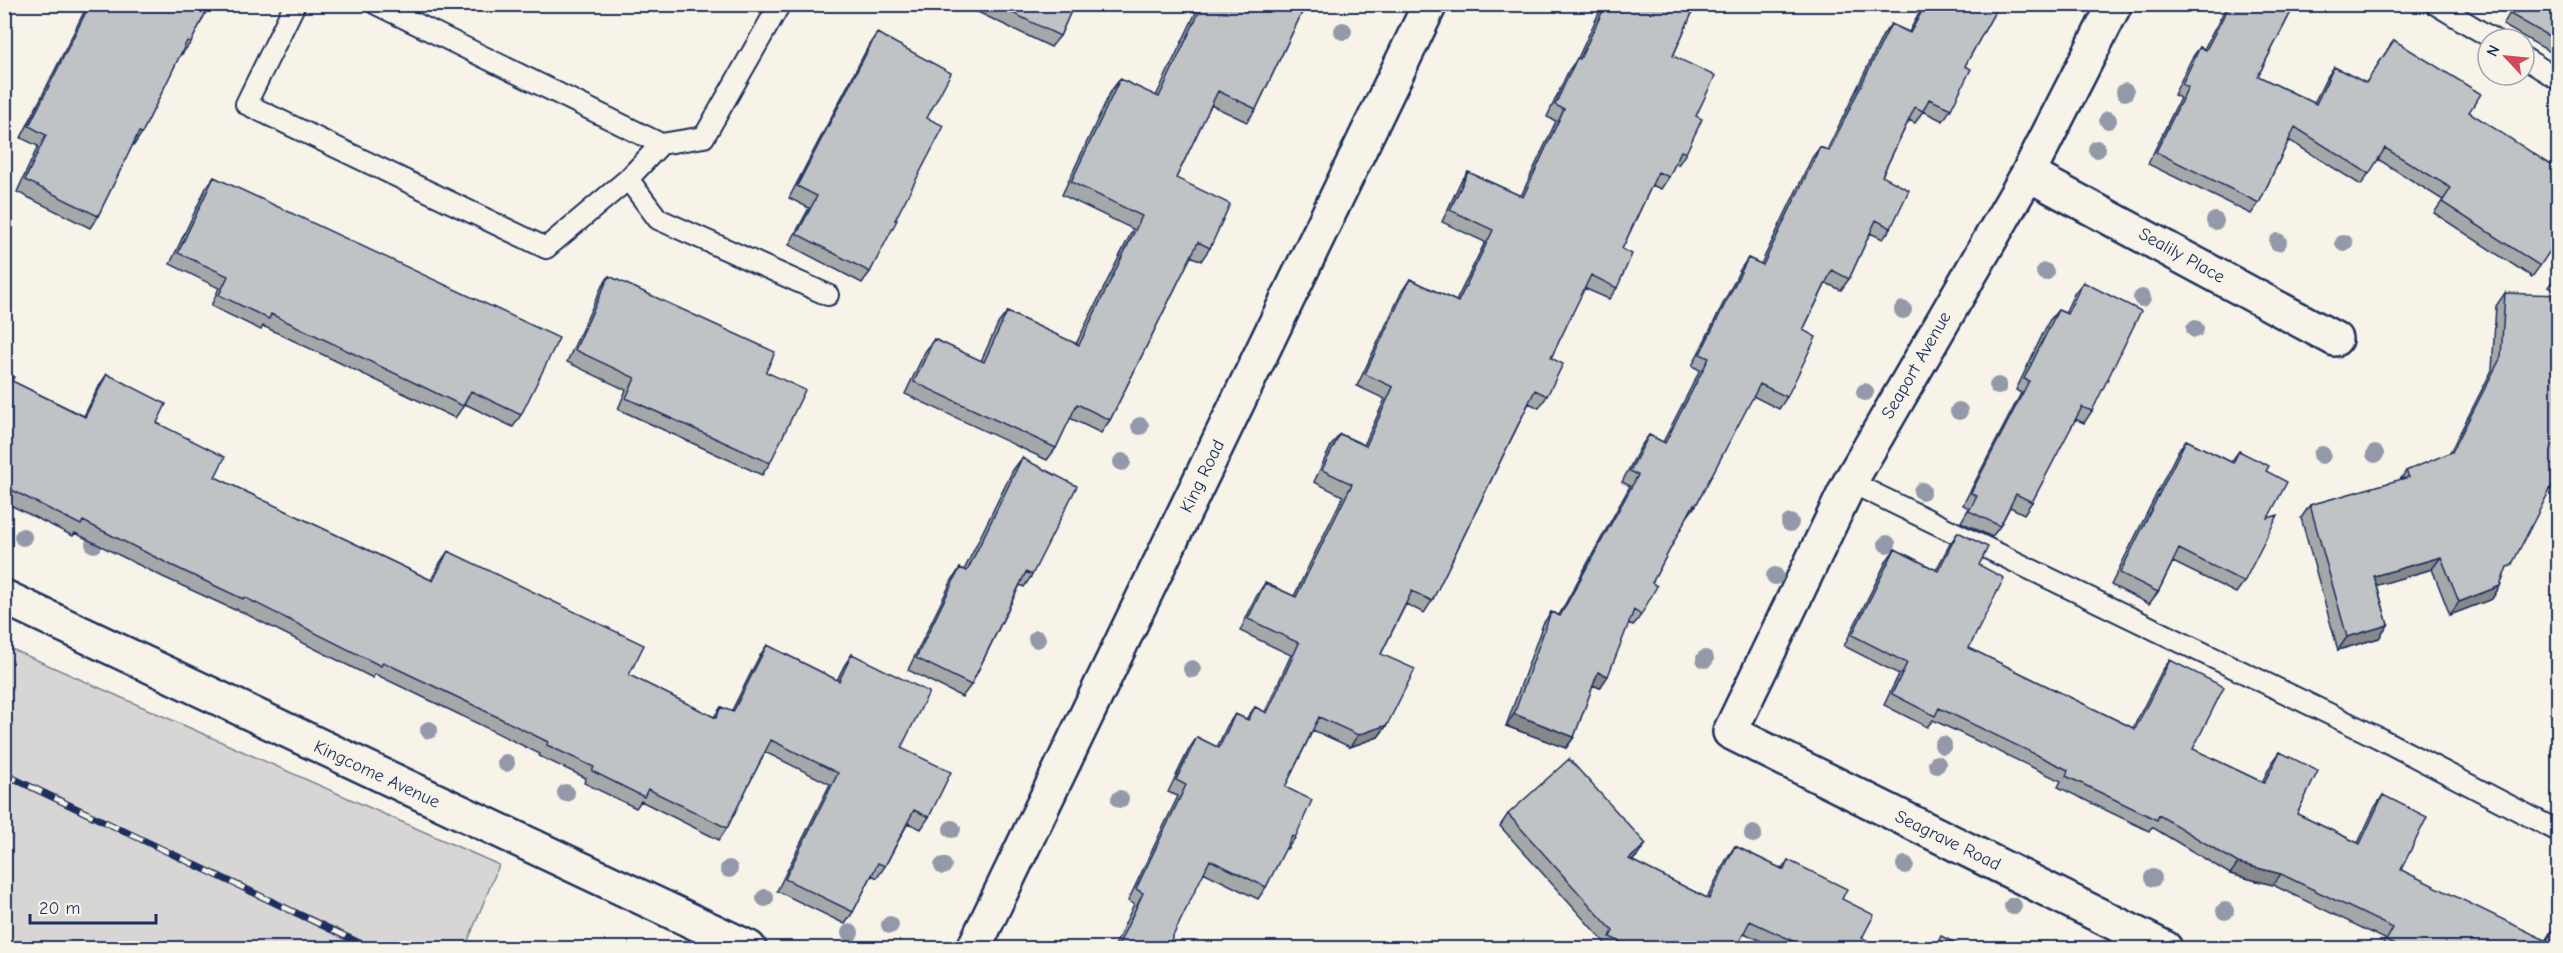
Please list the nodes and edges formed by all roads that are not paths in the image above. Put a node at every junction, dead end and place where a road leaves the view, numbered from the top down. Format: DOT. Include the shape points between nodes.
graph roads {
  1 [pos="295,4"];
  2 [pos="376,4"];
  3 [pos="780,4"];
  4 [pos="1430,4"];
  5 [pos="2115,4"];
  6 [pos="2435,4"];
  7 [pos="2476,29"];
  8 [pos="2536,65"];
  9 [pos="2559,79"];
  10 [pos="661,144"];
  11 [pos="2028,174"];
  12 [pos="627,179"];
  13 [pos="828,295"];
  14 [pos="2335,339"];
  15 [pos="1850,482"];
  16 [pos="4,597"];
  17 [pos="1730,732"];
  18 [pos="2559,831"];
  19 [pos="749,948"];
  20 [pos="974,948"];
  21 [pos="2165,948"];
  1 -- 12 [label="lane" via="246,104 546,248"];
  2 -- 10 [label="lane"];
  3 -- 10 [label="lane" via="705,137"];
  4 -- 20 [label="street, King Road"];
  5 -- 11 [label="street, Seaport Avenue"];
  6 -- 7 [label="lane"];
  8 -- 9 [label="lane"];
  10 -- 12 [label="lane"];
  11 -- 14 [label="street, Sealily Place"];
  11 -- 15 [label="street, Seaport Avenue"];
  12 -- 13 [label="lane" via="658,219"];
  15 -- 17 [label="street, Seaport Avenue"];
  15 -- 18 [label="lane" via="2379,738"];
  16 -- 19 [label="street, Kingcome Avenue"];
  17 -- 21 [label="street, Seagrave Road"];
}
